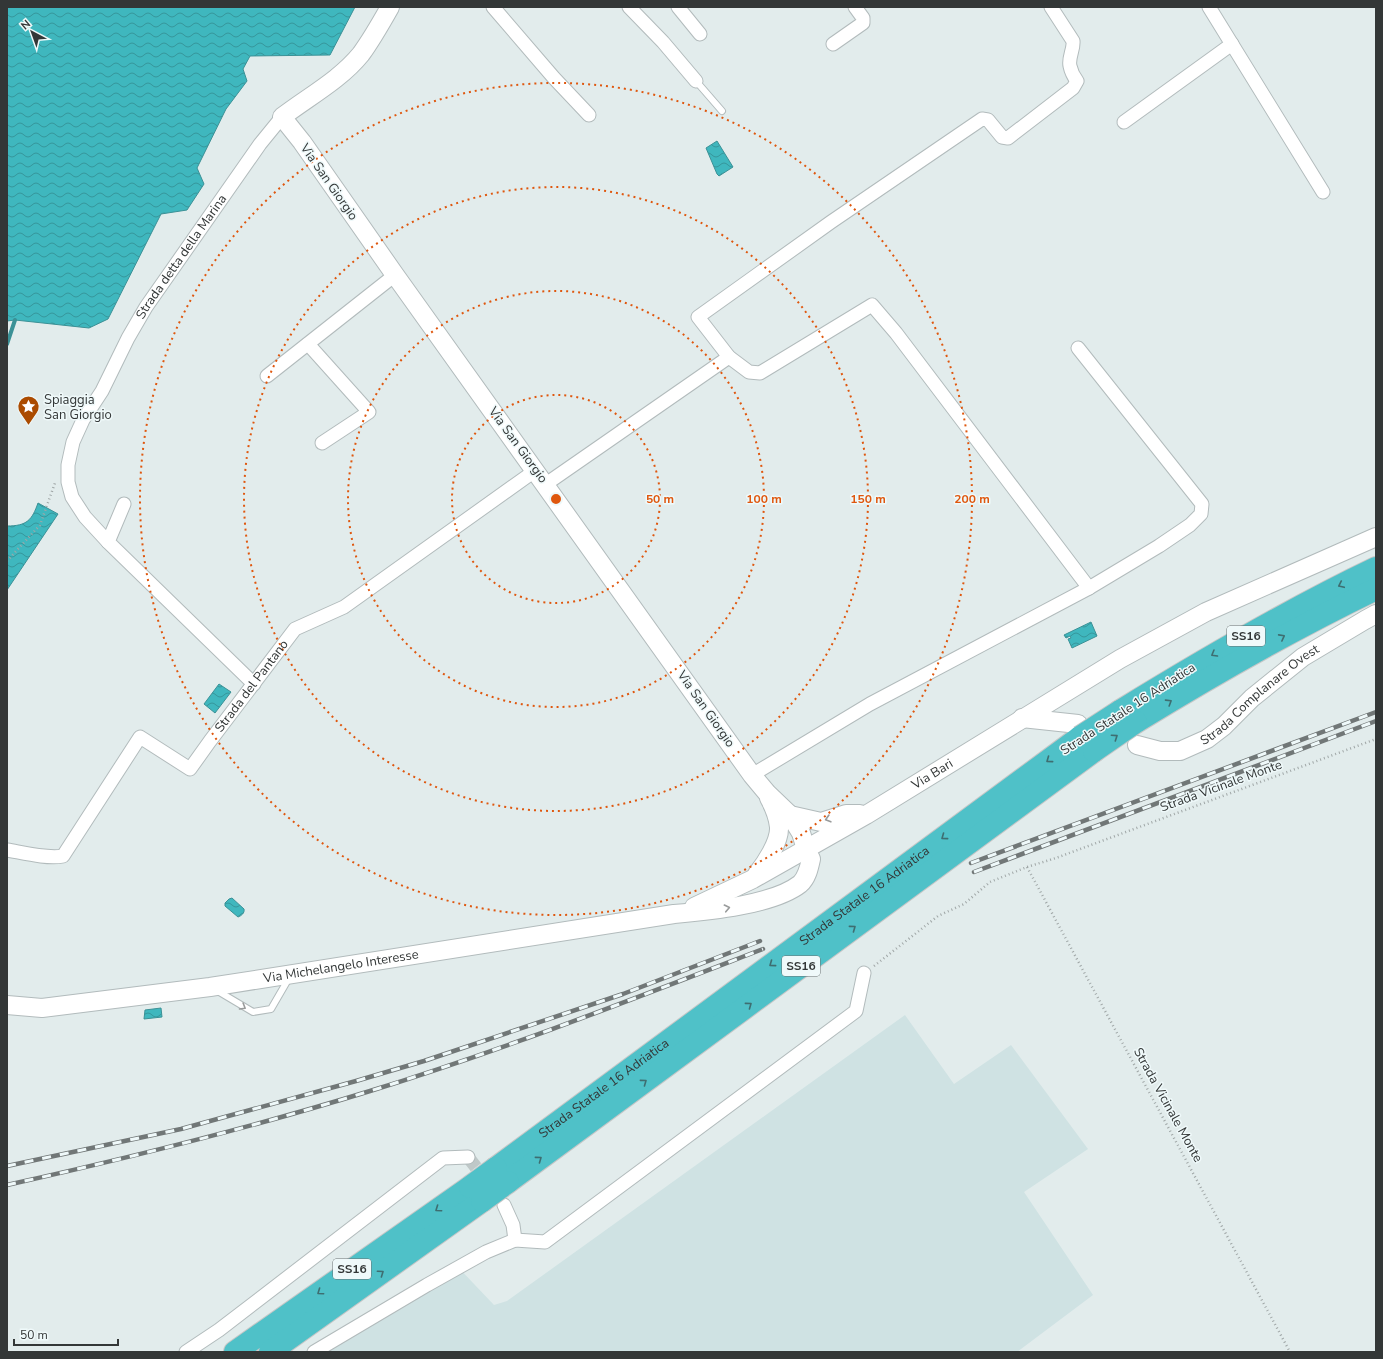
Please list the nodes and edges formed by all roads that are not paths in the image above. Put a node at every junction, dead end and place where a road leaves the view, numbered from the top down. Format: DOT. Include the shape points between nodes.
graph roads {
  1 [pos="390,7"];
  2 [pos="493,7"];
  3 [pos="629,7"];
  4 [pos="678,7"];
  5 [pos="855,7"];
  6 [pos="1051,7"];
  7 [pos="1209,7"];
  8 [pos="700,34"];
  9 [pos="833,44"];
  10 [pos="1232,44"];
  11 [pos="696,80"];
  12 [pos="722,111"];
  13 [pos="589,115"];
  14 [pos="282,117"];
  15 [pos="1124,122"];
  16 [pos="1323,192"];
  17 [pos="395,275"];
  18 [pos="308,344"];
  19 [pos="1078,348"];
  20 [pos="729,357"];
  21 [pos="267,376"];
  22 [pos="322,443"];
  23 [pos="541,477"];
  24 [pos="124,504"];
  25 [pos="1376,536"];
  26 [pos="108,542"];
  27 [pos="1376,568"];
  28 [pos="1089,588"];
  29 [pos="1376,589"];
  30 [pos="1376,614"];
  31 [pos="254,684"];
  32 [pos="1057,697"];
  33 [pos="1128,717"];
  34 [pos="1022,718"];
  35 [pos="1084,737"];
  36 [pos="1137,745"];
  37 [pos="752,775"];
  38 [pos="866,814"];
  39 [pos="785,822"];
  40 [pos="806,849"];
  41 [pos="7,850"];
  42 [pos="753,879"];
  43 [pos="674,914"];
  44 [pos="864,973"];
  45 [pos="291,974"];
  46 [pos="210,987"];
  47 [pos="7,1005"];
  48 [pos="468,1157"];
  49 [pos="476,1194"];
  50 [pos="504,1205"];
  51 [pos="515,1240"];
  52 [pos="186,1352"];
  53 [pos="235,1352"];
  54 [pos="270,1352"];
  55 [pos="314,1352"];
  1 -- 14 [label="street, Strada detta della Marina" via="360,54 338,76"];
  2 -- 13 [label="street"];
  3 -- 11 [label="street"];
  4 -- 8 [label="street"];
  5 -- 9 [label="street" via="863,18 863,23"];
  6 -- 20 [label="street" via="1073,41 1070,67 1077,81 1074,88 1008,138 1002,137 988,120 982,120 831,222 698,318"];
  7 -- 10 [label="street"];
  10 -- 15 [label="street"];
  10 -- 16 [label="street"];
  11 -- 12 [label="lane"];
  14 -- 17 [label="street, Via San Giorgio"];
  14 -- 26 [label="street, Strada detta della Marina" via="260,144 146,307 73,442 68,465 68,482 72,497 85,517"];
  17 -- 18 [label="street"];
  17 -- 23 [label="street, Via San Giorgio"];
  18 -- 21 [label="street"];
  18 -- 22 [label="street" via="369,412"];
  19 -- 28 [label="street" via="1202,504 1201,514 1190,525"];
  20 -- 23 [label="street, Strada del Pantano"];
  20 -- 28 [label="street" via="749,372 760,373 872,305 896,332"];
  23 -- 31 [label="street, Strada del Pantano" via="344,607 295,629"];
  23 -- 37 [label="street, Via San Giorgio"];
  24 -- 26 [label="street"];
  25 -- 32 [label="street, Via Bari" via="1206,612"];
  26 -- 31 [label="street, Strada detta della Marina"];
  27 -- 33 [label="highway, Strada Statale 16 Adriatica / SS16, one-way" via="1247,635"];
  28 -- 37 [label="street" via="870,704"];
  33 -- 29 [label="highway, Strada Statale 16 Adriatica / SS16, one-way" via="1196,685 1326,613"];
  30 -- 36 [label="street, Strada Complanare Ovest" via="1303,657 1207,739 1180,752 1160,751"];
  31 -- 41 [label="street, Strada del Pantano" via="190,768 140,737 63,856"];
  32 -- 34 [label="street, Via Bari"];
  32 -- 35 [label="street"];
  33 -- 35 [label="highway, Strada Statale 16 Adriatica / SS16, bridge"];
  34 -- 35 [label="street"];
  34 -- 38 [label="street, Via Bari"];
  35 -- 49 [label="highway, Strada Statale 16 Adriatica / SS16, bridge"];
  37 -- 39 [label="street, Via San Giorgio" via="768,793"];
  38 -- 39 [label="street, one-way" via="846,814 821,822"];
  38 -- 40 [label="street, Via Bari"];
  39 -- 40 [label="street, Via San Giorgio" via="802,833"];
  39 -- 42 [label="street" via="767,861"];
  40 -- 42 [label="street, Via Michelangelo Interesse"];
  43 -- 40 [label="street, Via Michelangelo Interesse, one-way" via="722,909 785,893 801,883 808,873 811,859"];
  42 -- 43 [label="street, Via Michelangelo Interesse"];
  43 -- 45 [label="street, Via Michelangelo Interesse"];
  44 -- 51 [label="street" via="856,1011 545,1242"];
  45 -- 46 [label="street, Via Michelangelo Interesse"];
  46 -- 45 [label="lane, one-way" via="253,1012 271,1008"];
  46 -- 47 [label="street, Via Michelangelo Interesse" via="42,1008"];
  48 -- 52 [label="street" via="443,1158 219,1330"];
  49 -- 53 [label="highway, Strada Statale 16 Adriatica / SS16, one-way"];
  54 -- 49 [label="highway, Strada Statale 16 Adriatica / SS16, one-way"];
  50 -- 51 [label="street" via="513,1224"];
  51 -- 55 [label="street" via="466,1262"];
}
